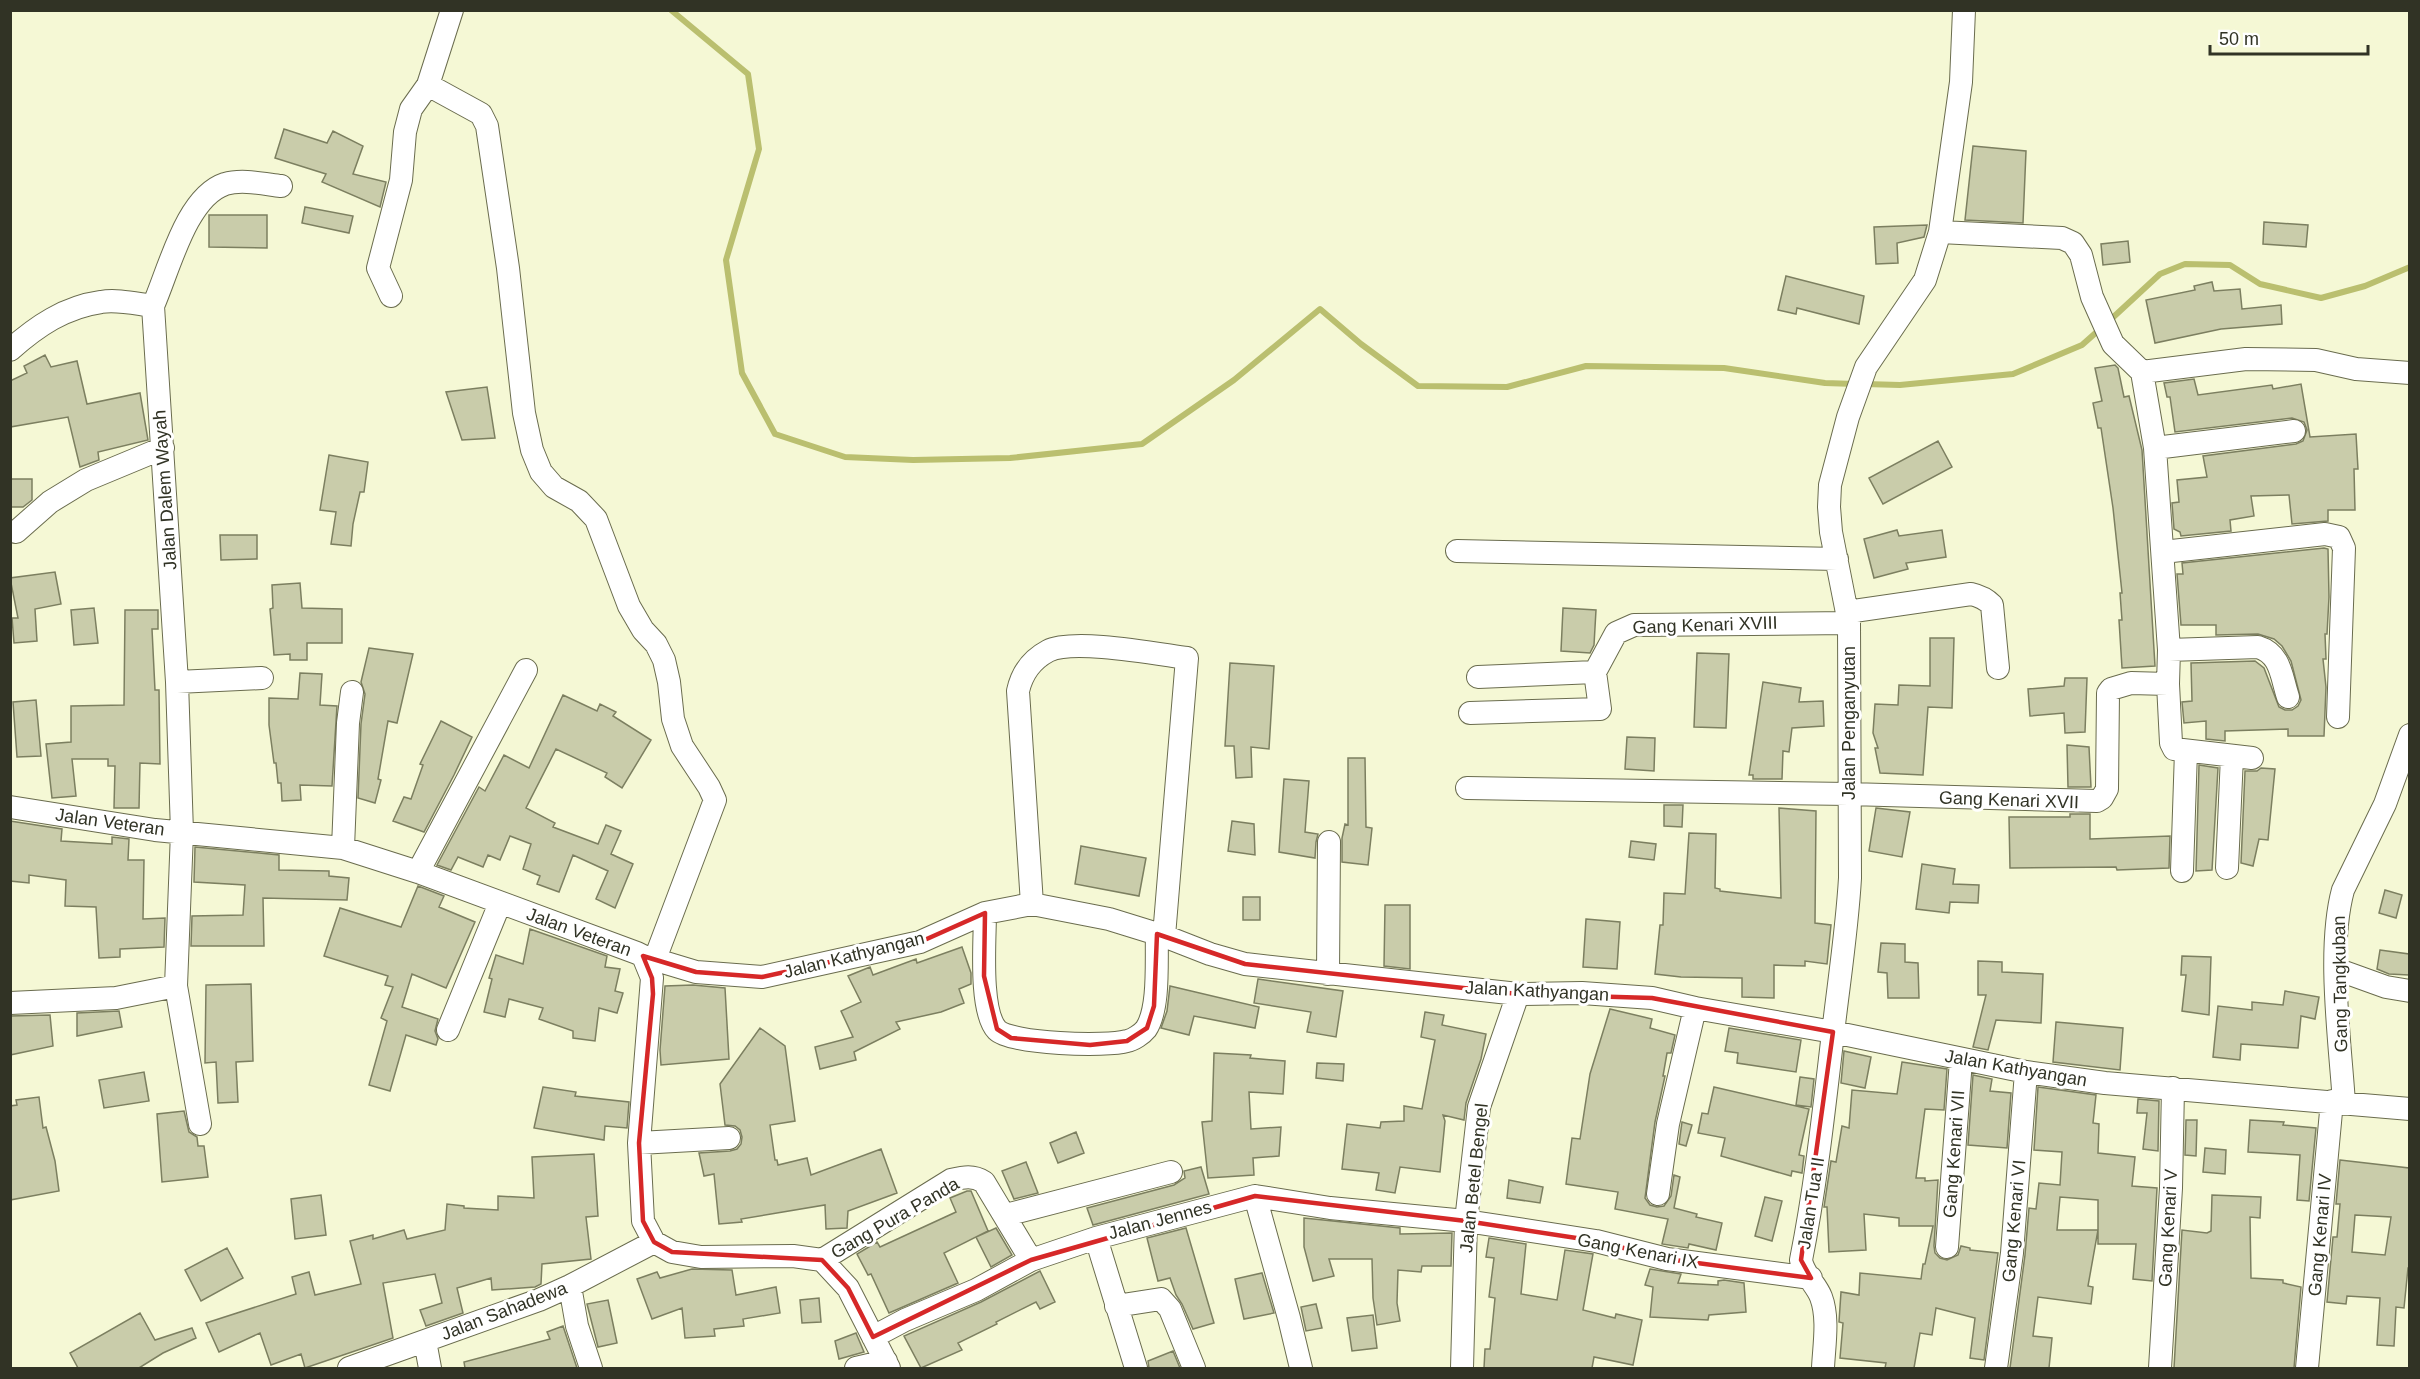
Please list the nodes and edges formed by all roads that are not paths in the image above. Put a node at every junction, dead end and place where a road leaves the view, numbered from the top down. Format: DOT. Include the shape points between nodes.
graph roads {
  1 [pos="452,10"];
  2 [pos="1964,10"];
  3 [pos="428,86"];
  4 [pos="281,186"];
  5 [pos="1941,232"];
  6 [pos="391,296"];
  7 [pos="153,306"];
  8 [pos="10,350"];
  9 [pos="2142,372"];
  10 [pos="2409,373"];
  11 [pos="2294,431"];
  12 [pos="163,447"];
  13 [pos="2155,448"];
  14 [pos="16,532"];
  15 [pos="1457,551"];
  16 [pos="2163,552"];
  17 [pos="1837,560"];
  18 [pos="1848,618"];
  19 [pos="2169,650"];
  20 [pos="1998,668"];
  21 [pos="526,670"];
  22 [pos="1596,672"];
  23 [pos="1479,677"];
  24 [pos="262,678"];
  25 [pos="177,682"];
  26 [pos="2168,684"];
  27 [pos="352,692"];
  28 [pos="2288,697"];
  29 [pos="1470,713"];
  30 [pos="2338,717"];
  31 [pos="2409,735"];
  32 [pos="2186,751"];
  33 [pos="1467,788"];
  34 [pos="1849,794"];
  35 [pos="10,807"];
  36 [pos="182,832"];
  37 [pos="1329,842"];
  38 [pos="343,848"];
  39 [pos="2227,868"];
  40 [pos="2182,871"];
  41 [pos="418,872"];
  42 [pos="500,903"];
  43 [pos="1032,904"];
  44 [pos="985,913"];
  45 [pos="1161,935"];
  46 [pos="649,958"];
  47 [pos="2336,969"];
  48 [pos="1328,974"];
  49 [pos="176,986"];
  50 [pos="2409,991"];
  51 [pos="1518,994"];
  52 [pos="10,1003"];
  53 [pos="1695,1008"];
  54 [pos="448,1030"];
  55 [pos="1833,1032"];
  56 [pos="1961,1060"];
  57 [pos="2026,1072"];
  58 [pos="2173,1088"];
  59 [pos="2338,1102"];
  60 [pos="2409,1109"];
  61 [pos="200,1124"];
  62 [pos="729,1138"];
  63 [pos="639,1143"];
  64 [pos="1171,1172"];
  65 [pos="1658,1194"];
  66 [pos="1255,1196"];
  67 [pos="1006,1215"];
  68 [pos="1466,1221"];
  69 [pos="1096,1238"];
  70 [pos="654,1242"];
  71 [pos="1947,1247"];
  72 [pos="822,1260"];
  73 [pos="1031,1260"];
  74 [pos="1811,1278"];
  75 [pos="570,1286"];
  76 [pos="1116,1306"];
  77 [pos="873,1336"];
  78 [pos="425,1341"];
  79 [pos="887,1365"];
  80 [pos="349,1368"];
  81 [pos="429,1368"];
  82 [pos="591,1368"];
  83 [pos="855,1368"];
  84 [pos="1136,1368"];
  85 [pos="1194,1368"];
  86 [pos="1301,1368"];
  87 [pos="1462,1368"];
  88 [pos="1823,1368"];
  89 [pos="1996,1368"];
  90 [pos="2160,1368"];
  91 [pos="2307,1368"];
  1 -- 3 [label="street"];
  2 -- 5 [label="street, Jalan Penganyutan" via="1961,82"];
  3 -- 6 [label="street" via="411,109 401,180 369,266"];
  3 -- 46 [label="street" via="481,114 487,126 531,450 541,472 554,487 579,501 596,519 629,606 664,660 673,719 682,746 715,800"];
  4 -- 7 [label="street" via="225,184 197,205"];
  5 -- 9 [label="street" via="2062,238 2073,243 2114,344"];
  5 -- 17 [label="street, Jalan Penganyutan" via="1924,280 1866,367 1848,417 1830,485 1829,507"];
  7 -- 8 [label="street" via="103,301 69,309 33,330"];
  7 -- 12 [label="street, Jalan Dalem Wayah"];
  9 -- 10 [label="street" via="2258,359 2316,360 2356,369"];
  9 -- 13 [label="street"];
  11 -- 13 [label="street"];
  12 -- 14 [label="street" via="87,480 50,502"];
  12 -- 25 [label="street, Jalan Dalem Wayah"];
  13 -- 16 [label="street"];
  15 -- 17 [label="street"];
  16 -- 19 [label="street"];
  16 -- 30 [label="street" via="2325,534 2339,537 2344,548"];
  17 -- 18 [label="street, Jalan Penganyutan"];
  18 -- 20 [label="street, Gang Kenari XVIII" via="1971,594 1978,596 1992,605"];
  18 -- 22 [label="street, Gang Kenari XVIII" via="1634,625 1616,633"];
  18 -- 34 [label="street, Jalan Penganyutan"];
  19 -- 26 [label="street"];
  19 -- 28 [label="street" via="2270,650"];
  21 -- 41 [label="street"];
  22 -- 23 [label="street"];
  22 -- 29 [label="street" via="1600,709"];
  24 -- 25 [label="street"];
  25 -- 36 [label="street, Jalan Dalem Wayah"];
  26 -- 32 [label="street" via="2171,743 2174,749"];
  26 -- 34 [label="street, Gang Kenari XVII" via="2132,683 2114,687 2108,693 2107,789 2097,801"];
  27 -- 38 [label="street"];
  31 -- 47 [label="street, Gang Tangkuban" via="2385,804 2343,890"];
  32 -- 39 [label="street" via="2242,757"];
  32 -- 40 [label="street"];
  33 -- 34 [label="street, Gang Kenari XVII"];
  34 -- 55 [label="street, Jalan Penganyutan" via="1848,921"];
  35 -- 36 [label="street, Jalan Veteran"];
  36 -- 38 [label="street, Jalan Veteran"];
  36 -- 49 [label="street, Jalan Dalem Wayah"];
  37 -- 48 [label="street"];
  38 -- 41 [label="street, Jalan Veteran"];
  41 -- 42 [label="street, Jalan Veteran"];
  42 -- 46 [label="street, Jalan Veteran"];
  42 -- 54 [label="street"];
  43 -- 44 [label="street, Jalan Kathyangan"];
  43 -- 45 [label="street, Jalan Kathyangan" via="1084,913"];
  43 -- 45 [label="street" via="1018,691 1022,674 1049,650 1084,645 1187,658"];
  44 -- 45 [label="street" via="984,976 990,1014 997,1029 1011,1038 1090,1045 1127,1041 1140,1035 1147,1028 1154,1006"];
  44 -- 46 [label="street, Jalan Kathyangan" via="920,942 762,977 696,972"];
  45 -- 48 [label="street, Jalan Kathyangan" via="1235,962"];
  46 -- 63 [label="street, Jalan Veteran" via="652,994"];
  47 -- 50 [label="street"];
  47 -- 59 [label="street, Gang Tangkuban"];
  48 -- 51 [label="street, Jalan Kathyangan"];
  49 -- 52 [label="street" via="116,999"];
  49 -- 61 [label="street, Jalan Dalem Wayah"];
  51 -- 53 [label="street, Jalan Kathyangan" via="1616,994"];
  51 -- 68 [label="street, Jalan Betel Bengel" via="1479,1107"];
  53 -- 55 [label="street, Jalan Kathyangan"];
  53 -- 65 [label="street" via="1668,1124"];
  55 -- 56 [label="street, Jalan Kathyangan"];
  55 -- 74 [label="street, Jalan Tua II" via="1810,1223 1801,1260"];
  56 -- 57 [label="street, Jalan Kathyangan"];
  56 -- 71 [label="street, Gang Kenari VII"];
  57 -- 58 [label="street, Jalan Kathyangan"];
  57 -- 89 [label="street, Gang Kenari VI" via="2012,1253"];
  58 -- 59 [label="street, Jalan Kathyangan"];
  58 -- 90 [label="street, Gang Kenari V"];
  59 -- 60 [label="street, Jalan Kathyangan"];
  59 -- 91 [label="street, Gang Kenari IV"];
  62 -- 63 [label="street"];
  63 -- 70 [label="street, Jalan Veteran" via="643,1221"];
  64 -- 67 [label="street"];
  66 -- 68 [label="street, Jalan Jennes" via="1330,1208"];
  66 -- 69 [label="street, Jalan Jennes"];
  66 -- 86 [label="street"];
  67 -- 72 [label="street, Gang Pura Panda" via="984,1182 966,1176 951,1180"];
  67 -- 73 [label="street, Gang Pura Panda"];
  68 -- 74 [label="street, Gang Kenari IX" via="1596,1241 1667,1259"];
  68 -- 87 [label="street, Jalan Betel Bengel"];
  69 -- 73 [label="street, Jalan Jennes"];
  69 -- 76 [label="street"];
  70 -- 72 [label="street" via="672,1252 701,1257 793,1256"];
  70 -- 75 [label="street, Jalan Sahadewa"];
  72 -- 77 [label="street" via="848,1288"];
  73 -- 77 [label="street, Jalan Jennes" via="976,1290"];
  74 -- 88 [label="street, Jalan Tua II" via="1824,1307"];
  75 -- 78 [label="street, Jalan Sahadewa"];
  75 -- 82 [label="street" via="577,1326"];
  76 -- 84 [label="street"];
  76 -- 85 [label="street" via="1161,1299 1170,1309"];
  77 -- 79 [label="street"];
  78 -- 80 [label="street, Jalan Sahadewa"];
  78 -- 81 [label="street"];
  79 -- 83 [label="street"];
}
